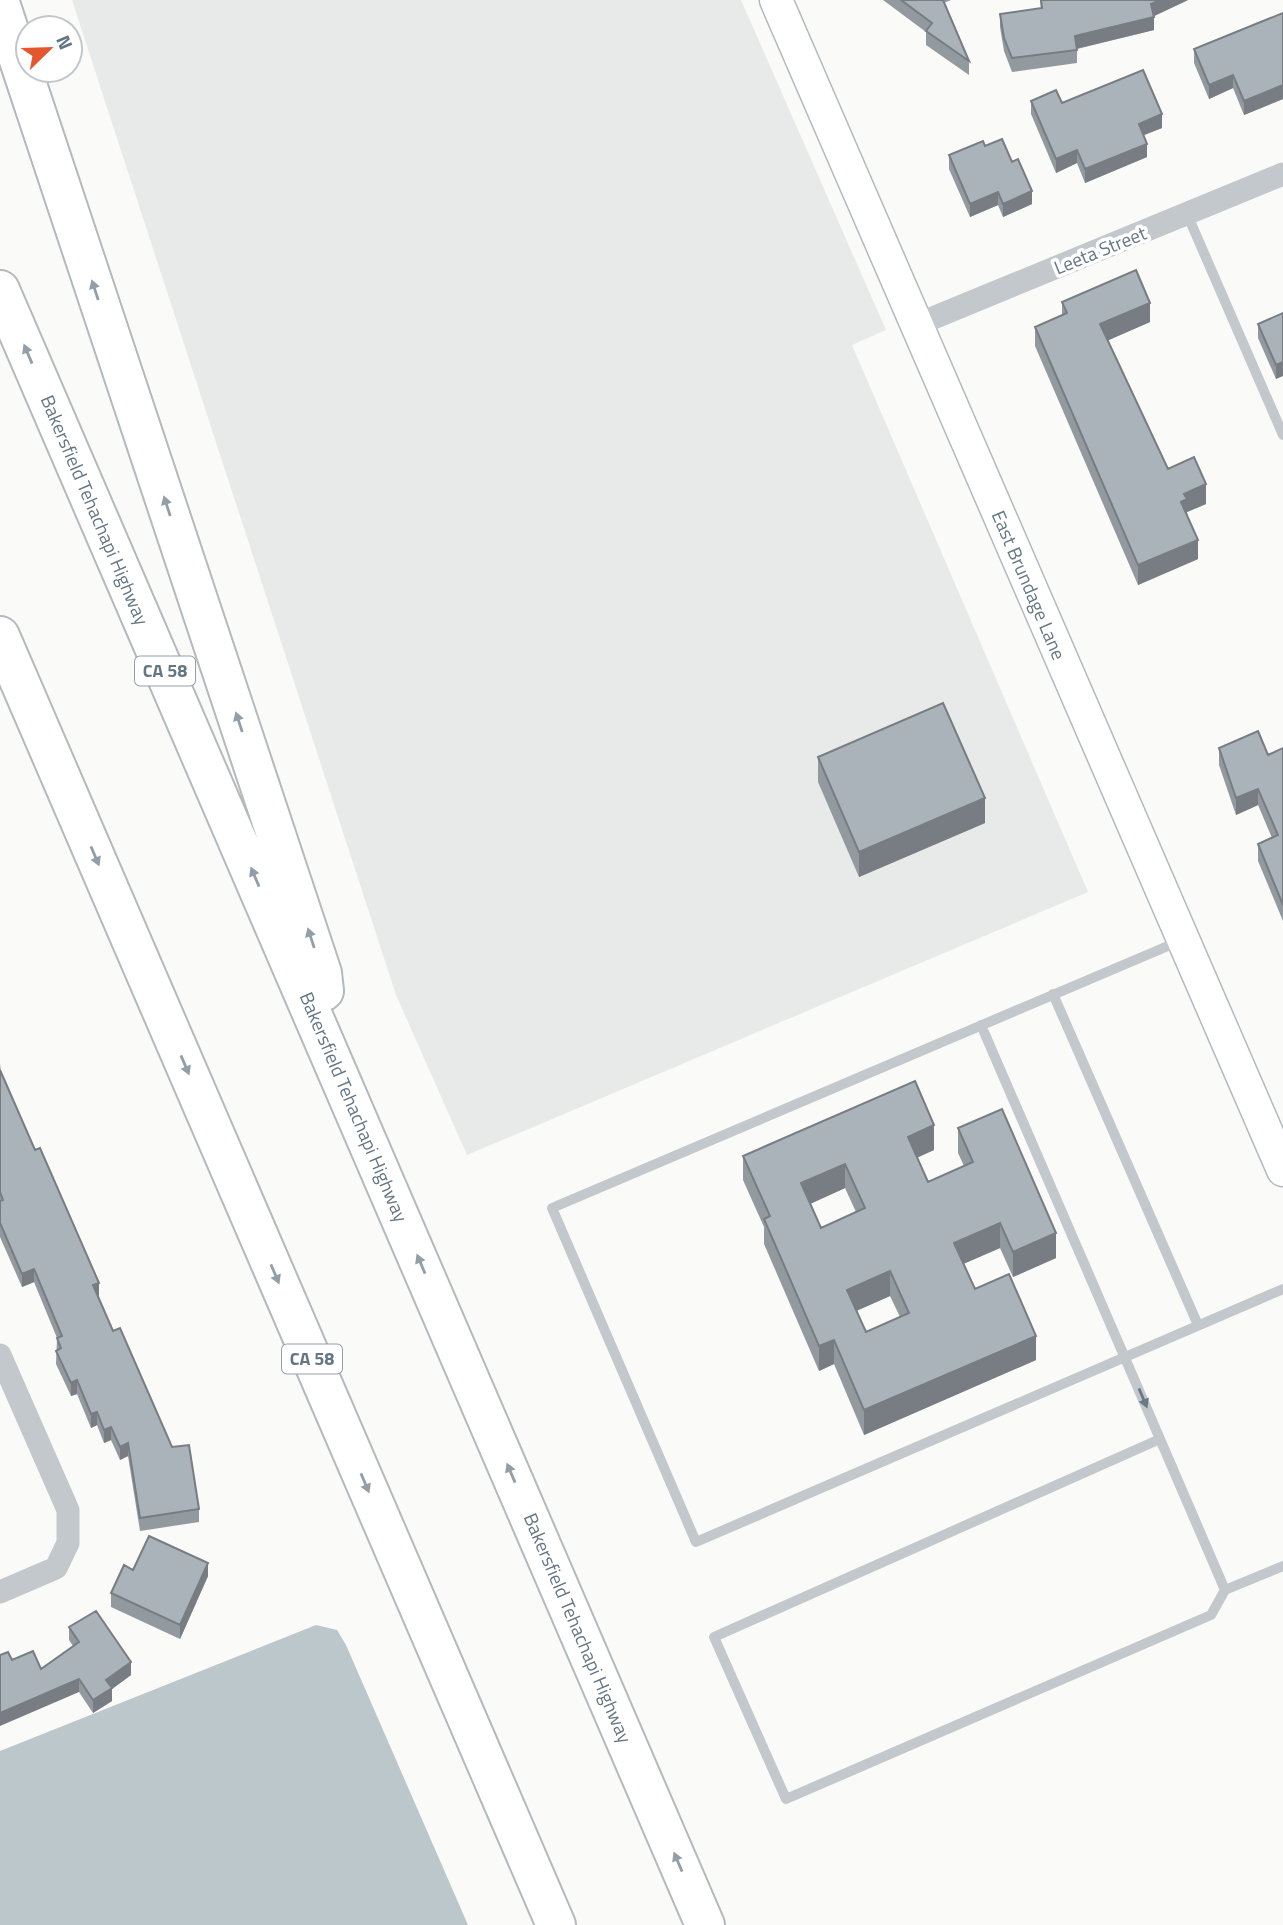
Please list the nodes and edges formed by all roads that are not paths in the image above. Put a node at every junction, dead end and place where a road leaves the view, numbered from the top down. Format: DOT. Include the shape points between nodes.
graph roads {
  1 [pos="776,0"];
  2 [pos="0,3"];
  3 [pos="1283,174"];
  4 [pos="1187,214"];
  5 [pos="0,290"];
  6 [pos="916,325"];
  7 [pos="1283,435"];
  8 [pos="0,636"];
  9 [pos="0,697"];
  10 [pos="67,794"];
  11 [pos="1183,939"];
  12 [pos="1053,994"];
  13 [pos="981,1025"];
  14 [pos="331,1052"];
  15 [pos="1283,1170"];
  16 [pos="1283,1289"];
  17 [pos="1198,1325"];
  18 [pos="0,1355"];
  19 [pos="1125,1357"];
  20 [pos="1160,1439"];
  21 [pos="1283,1566"];
  22 [pos="1225,1590"];
  23 [pos="0,1592"];
  24 [pos="556,1925"];
  25 [pos="705,1925"];
  1 -- 6 [label="main road, East Brundage Lane"];
  14 -- 2 [label="highway, one-way" via="322,972"];
  3 -- 4 [label="street, Leeta Street"];
  4 -- 6 [label="street, Leeta Street"];
  4 -- 7 [label="lane"];
  14 -- 5 [label="highway, Bakersfield Tehachapi Highway / CA 58, one-way"];
  6 -- 11 [label="main road, East Brundage Lane"];
  8 -- 10 [label="highway, CA 58"];
  9 -- 10 [label="highway"];
  10 -- 24 [label="highway, CA 58, one-way"];
  11 -- 12 [label="lane"];
  11 -- 15 [label="main road, East Brundage Lane"];
  12 -- 13 [label="lane"];
  12 -- 17 [label="lane"];
  13 -- 19 [label="lane"];
  13 -- 19 [label="lane" via="552,1208 696,1542"];
  25 -- 14 [label="highway, Bakersfield Tehachapi Highway / CA 58, one-way"];
  16 -- 17 [label="lane"];
  17 -- 19 [label="lane"];
  18 -- 23 [label="street" via="68,1510 68,1543 56,1568"];
  19 -- 20 [label="lane, one-way"];
  20 -- 22 [label="lane"];
  20 -- 22 [label="lane" via="714,1637 786,1799 1211,1615"];
  21 -- 22 [label="lane"];
}
